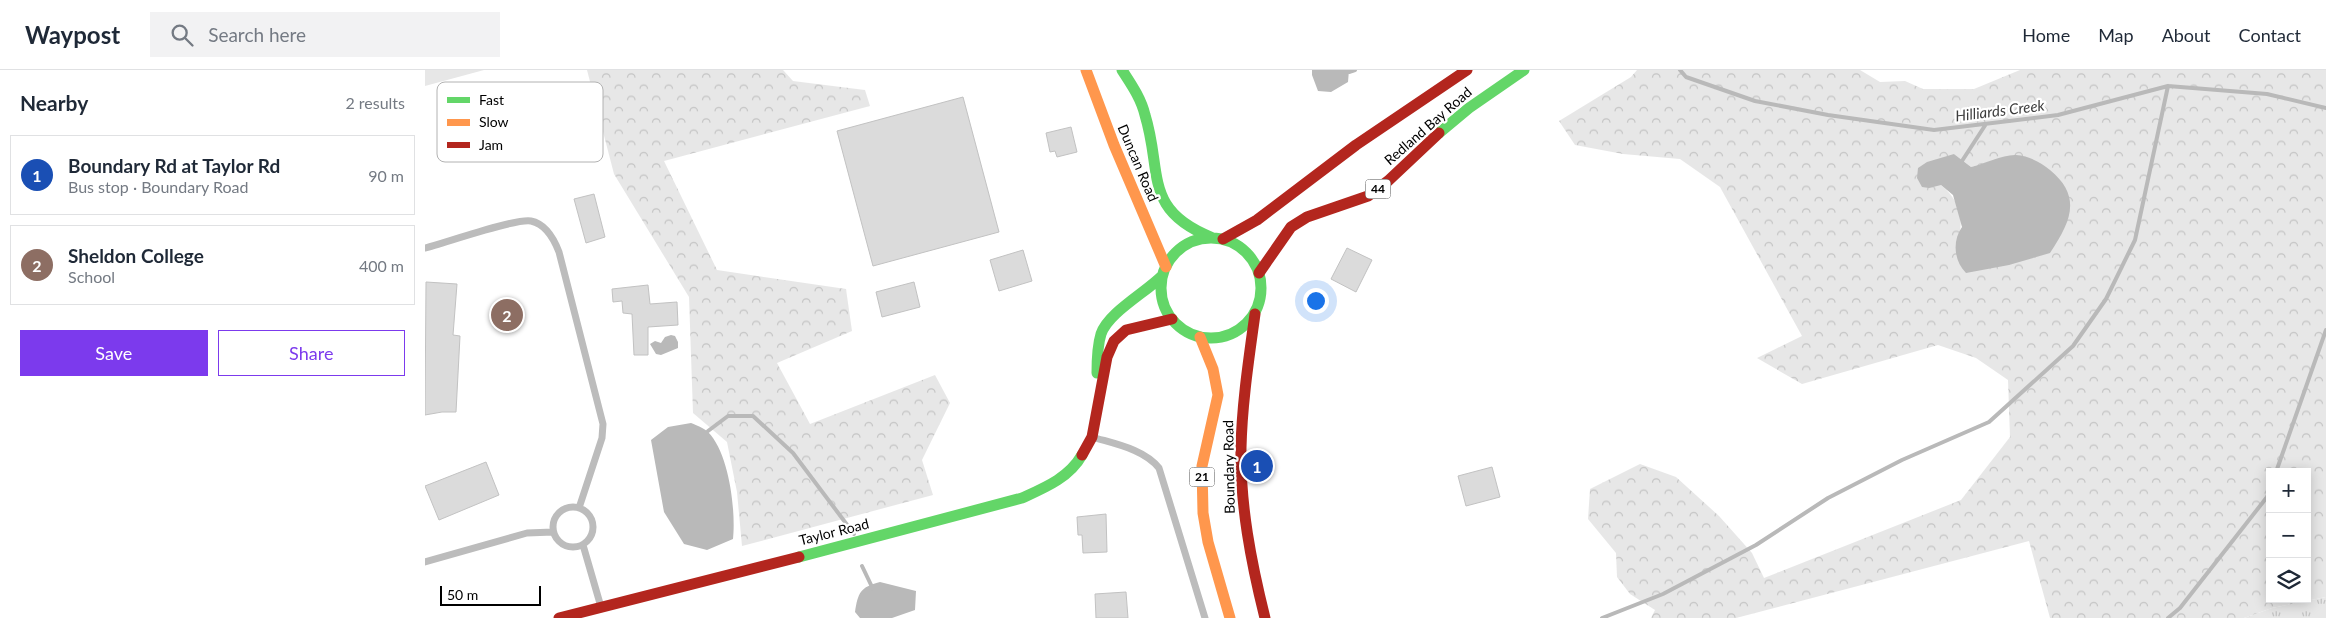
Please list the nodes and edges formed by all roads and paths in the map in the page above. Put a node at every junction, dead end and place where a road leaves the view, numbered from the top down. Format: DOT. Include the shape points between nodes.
graph roads {
  1 [pos="1087,70"];
  2 [pos="1122,70"];
  3 [pos="1467,70"];
  4 [pos="1524,70"];
  5 [pos="1218,238"];
  6 [pos="425,248"];
  7 [pos="1164,271"];
  8 [pos="1259,273"];
  9 [pos="1255,314"];
  10 [pos="1172,319"];
  11 [pos="1200,337"];
  12 [pos="1092,437"];
  13 [pos="579,508"];
  14 [pos="553,532"];
  15 [pos="583,546"];
  16 [pos="425,562"];
  17 [pos="601,607"];
  18 [pos="559,618"];
  19 [pos="1205,618"];
  20 [pos="1229,618"];
  21 [pos="1265,618"];
  1 -- 7 [label="main road, Duncan Road" via="1116,152 1151,226"];
  2 -- 5 [label="main road, Duncan Road" via="1145,113 1155,180 1167,205 1178,219 1198,233"];
  3 -- 5 [label="main road, Redland Bay Road" via="1356,145 1257,220"];
  4 -- 8 [label="main road, Redland Bay Road / 44" via="1469,108 1388,182 1368,196 1307,217 1291,227"];
  5 -- 7 [label="main road" via="1199,239 1185,245 1174,254"];
  5 -- 8 [label="main road" via="1245,251"];
  6 -- 13 [label="lane" via="519,222 536,223 551,236 559,252 603,424 602,438"];
  7 -- 10 [label="main road" via="1161,291"];
  7 -- 12 [label="main road, Taylor Road" via="1150,290 1116,312 1100,332"];
  8 -- 9 [label="main road" via="1262,287"];
  9 -- 11 [label="main road" via="1247,324 1225,337"];
  9 -- 21 [label="main road, Boundary Road" via="1244,392 1241,448 1243,510"];
  10 -- 11 [label="main road" via="1189,333"];
  10 -- 12 [label="main road, Taylor Road" via="1126,330 1114,341 1107,357"];
  11 -- 20 [label="main road, Boundary Road / 21" via="1213,368 1218,395 1202,466 1203,513"];
  12 -- 17 [label="main road, Taylor Road" via="1079,460 1066,474 1022,498"];
  12 -- 19 [label="lane" via="1141,453 1159,468"];
  13 -- 14 [label="lane" via="569,507 559,512"];
  13 -- 15 [label="lane" via="589,514 593,525 591,537"];
  14 -- 15 [label="lane" via="558,542 567,547"];
  14 -- 16 [label="lane" via="527,533"];
  15 -- 17 [label="lane"];
  17 -- 18 [label="main road, Taylor Road"];
}
